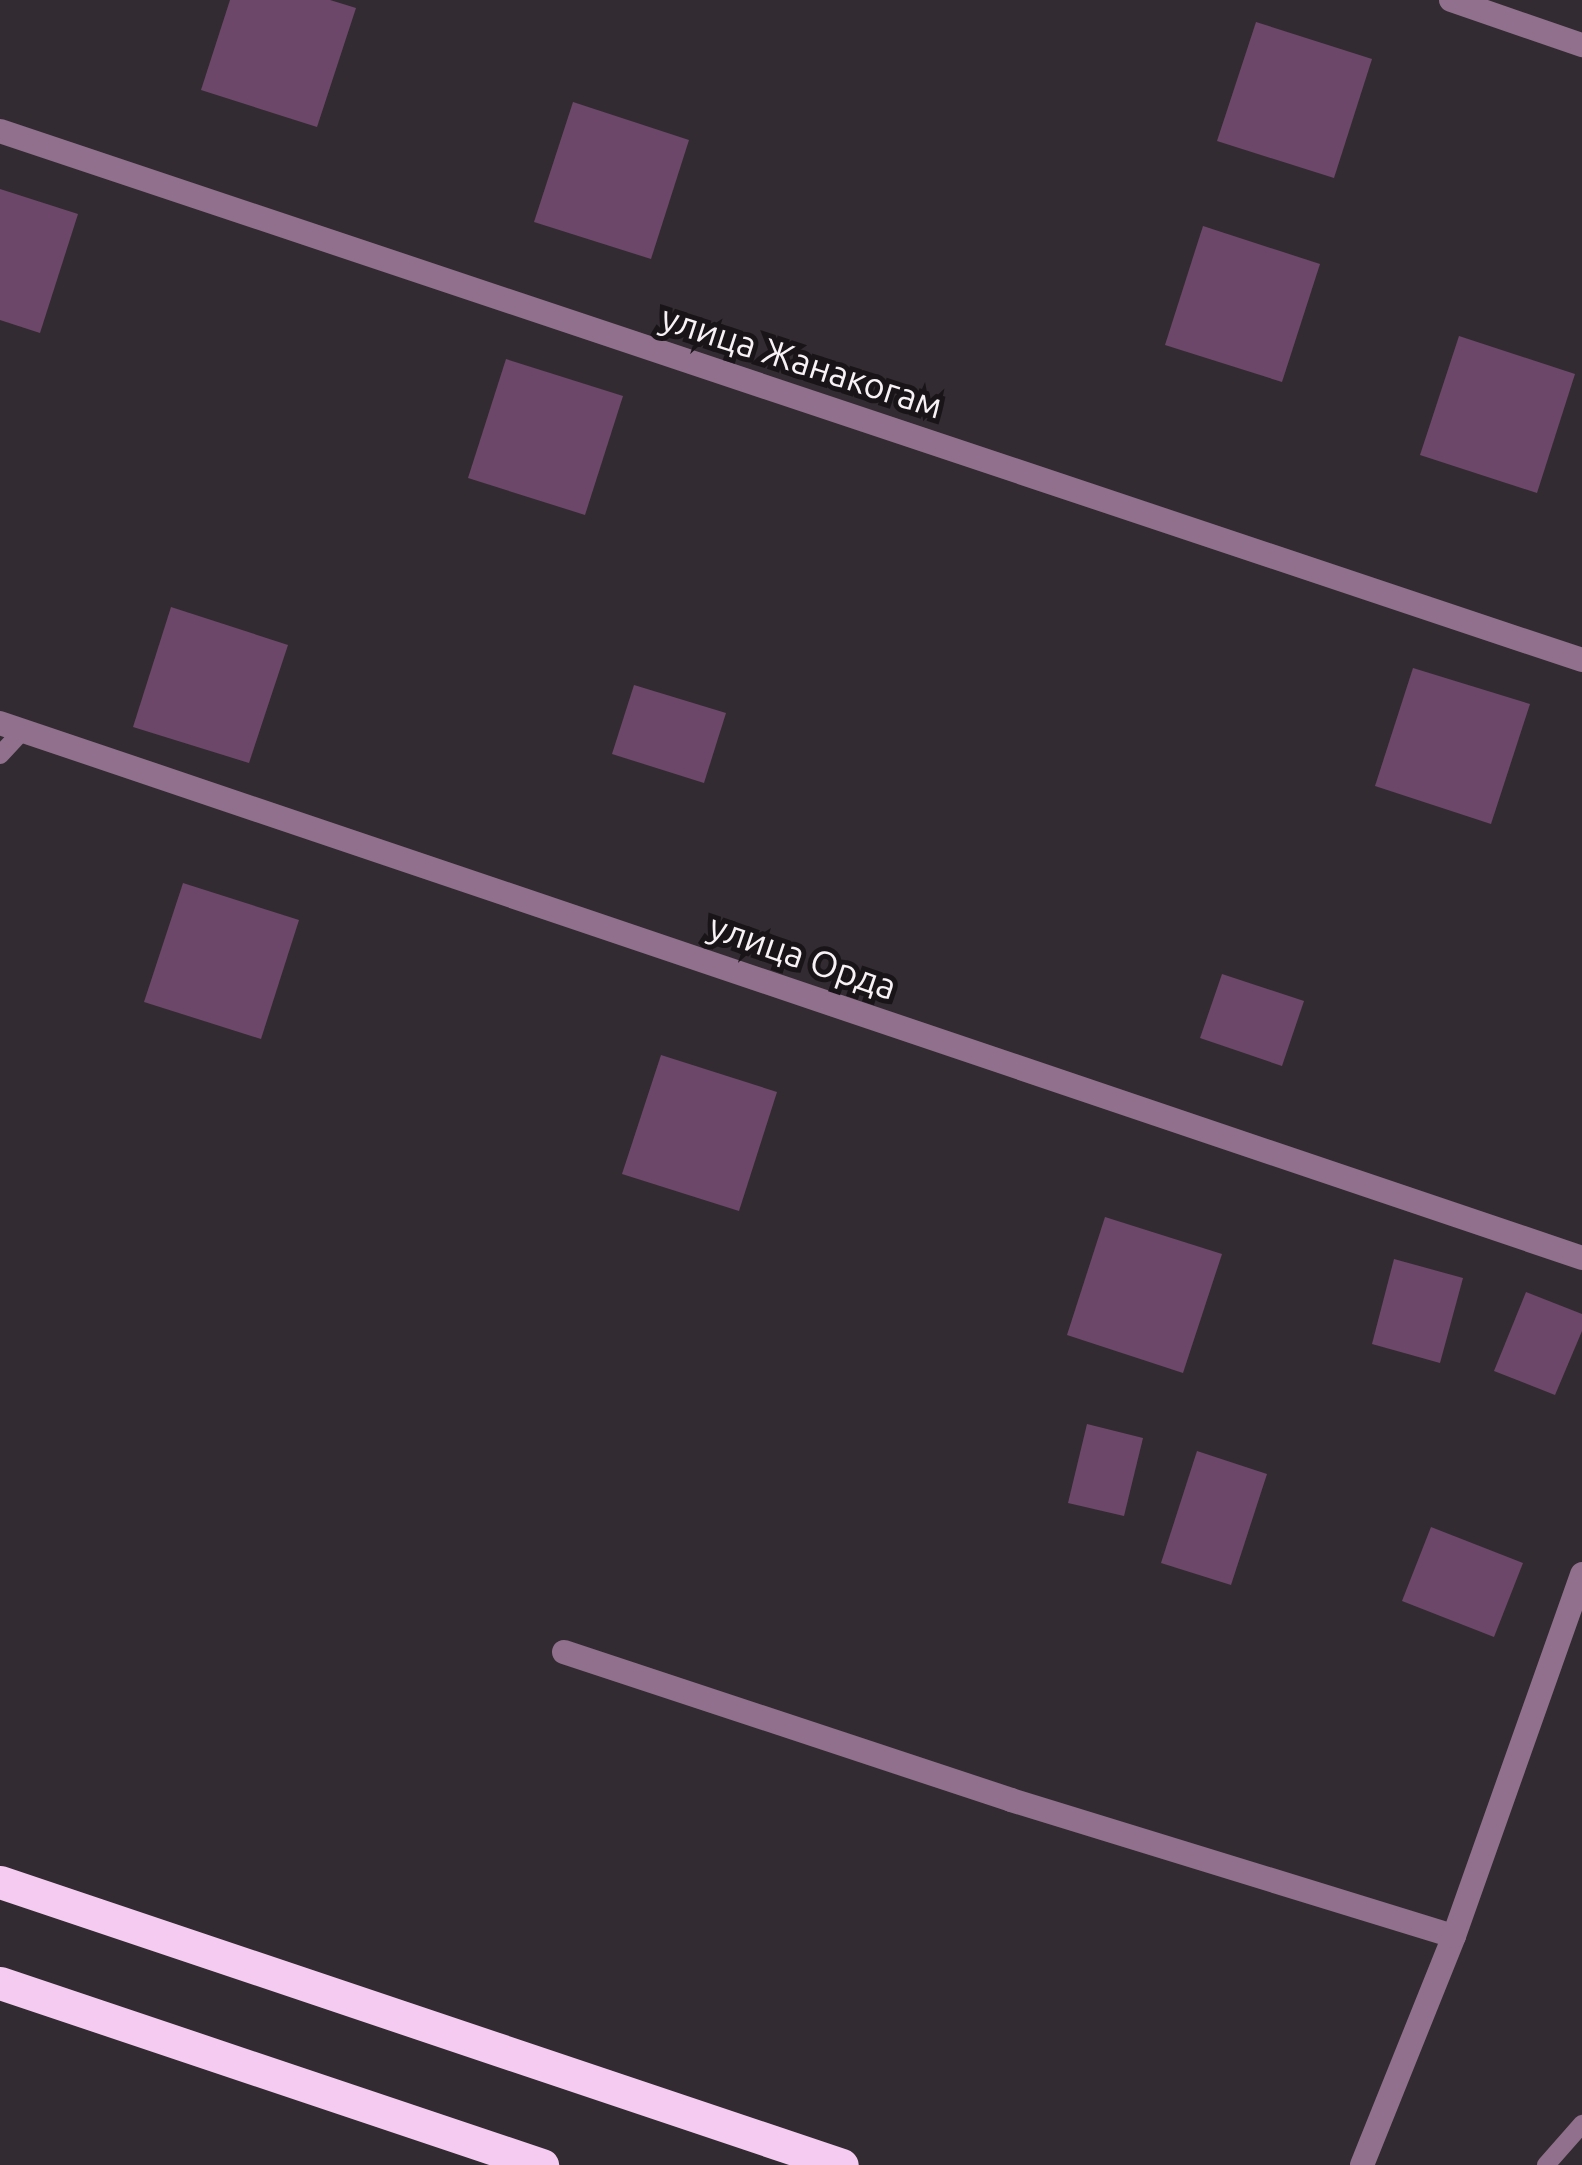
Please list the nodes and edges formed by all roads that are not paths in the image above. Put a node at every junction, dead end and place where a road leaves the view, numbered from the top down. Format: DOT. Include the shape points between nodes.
graph roads {
  1 [pos="1451,0"];
  2 [pos="1582,45"];
  3 [pos="0,131"];
  4 [pos="1582,660"];
  5 [pos="11,727"];
  6 [pos="0,755"];
  7 [pos="1582,1258"];
  8 [pos="1582,1574"];
  9 [pos="564,1652"];
  10 [pos="0,1882"];
  11 [pos="1454,1936"];
  12 [pos="0,1983"];
  13 [pos="1582,2124"];
  14 [pos="542,2165"];
  15 [pos="842,2165"];
  16 [pos="1363,2165"];
  17 [pos="1546,2165"];
  1 -- 2 [label="street"];
  3 -- 4 [label="street, улица Жанакогам"];
  5 -- 6 [label="lane"];
  5 -- 7 [label="street, улица Орда"];
  8 -- 11 [label="street"];
  9 -- 11 [label="street"];
  10 -- 15 [label="highway"];
  11 -- 16 [label="street"];
  12 -- 14 [label="highway"];
  13 -- 17 [label="lane"];
}
